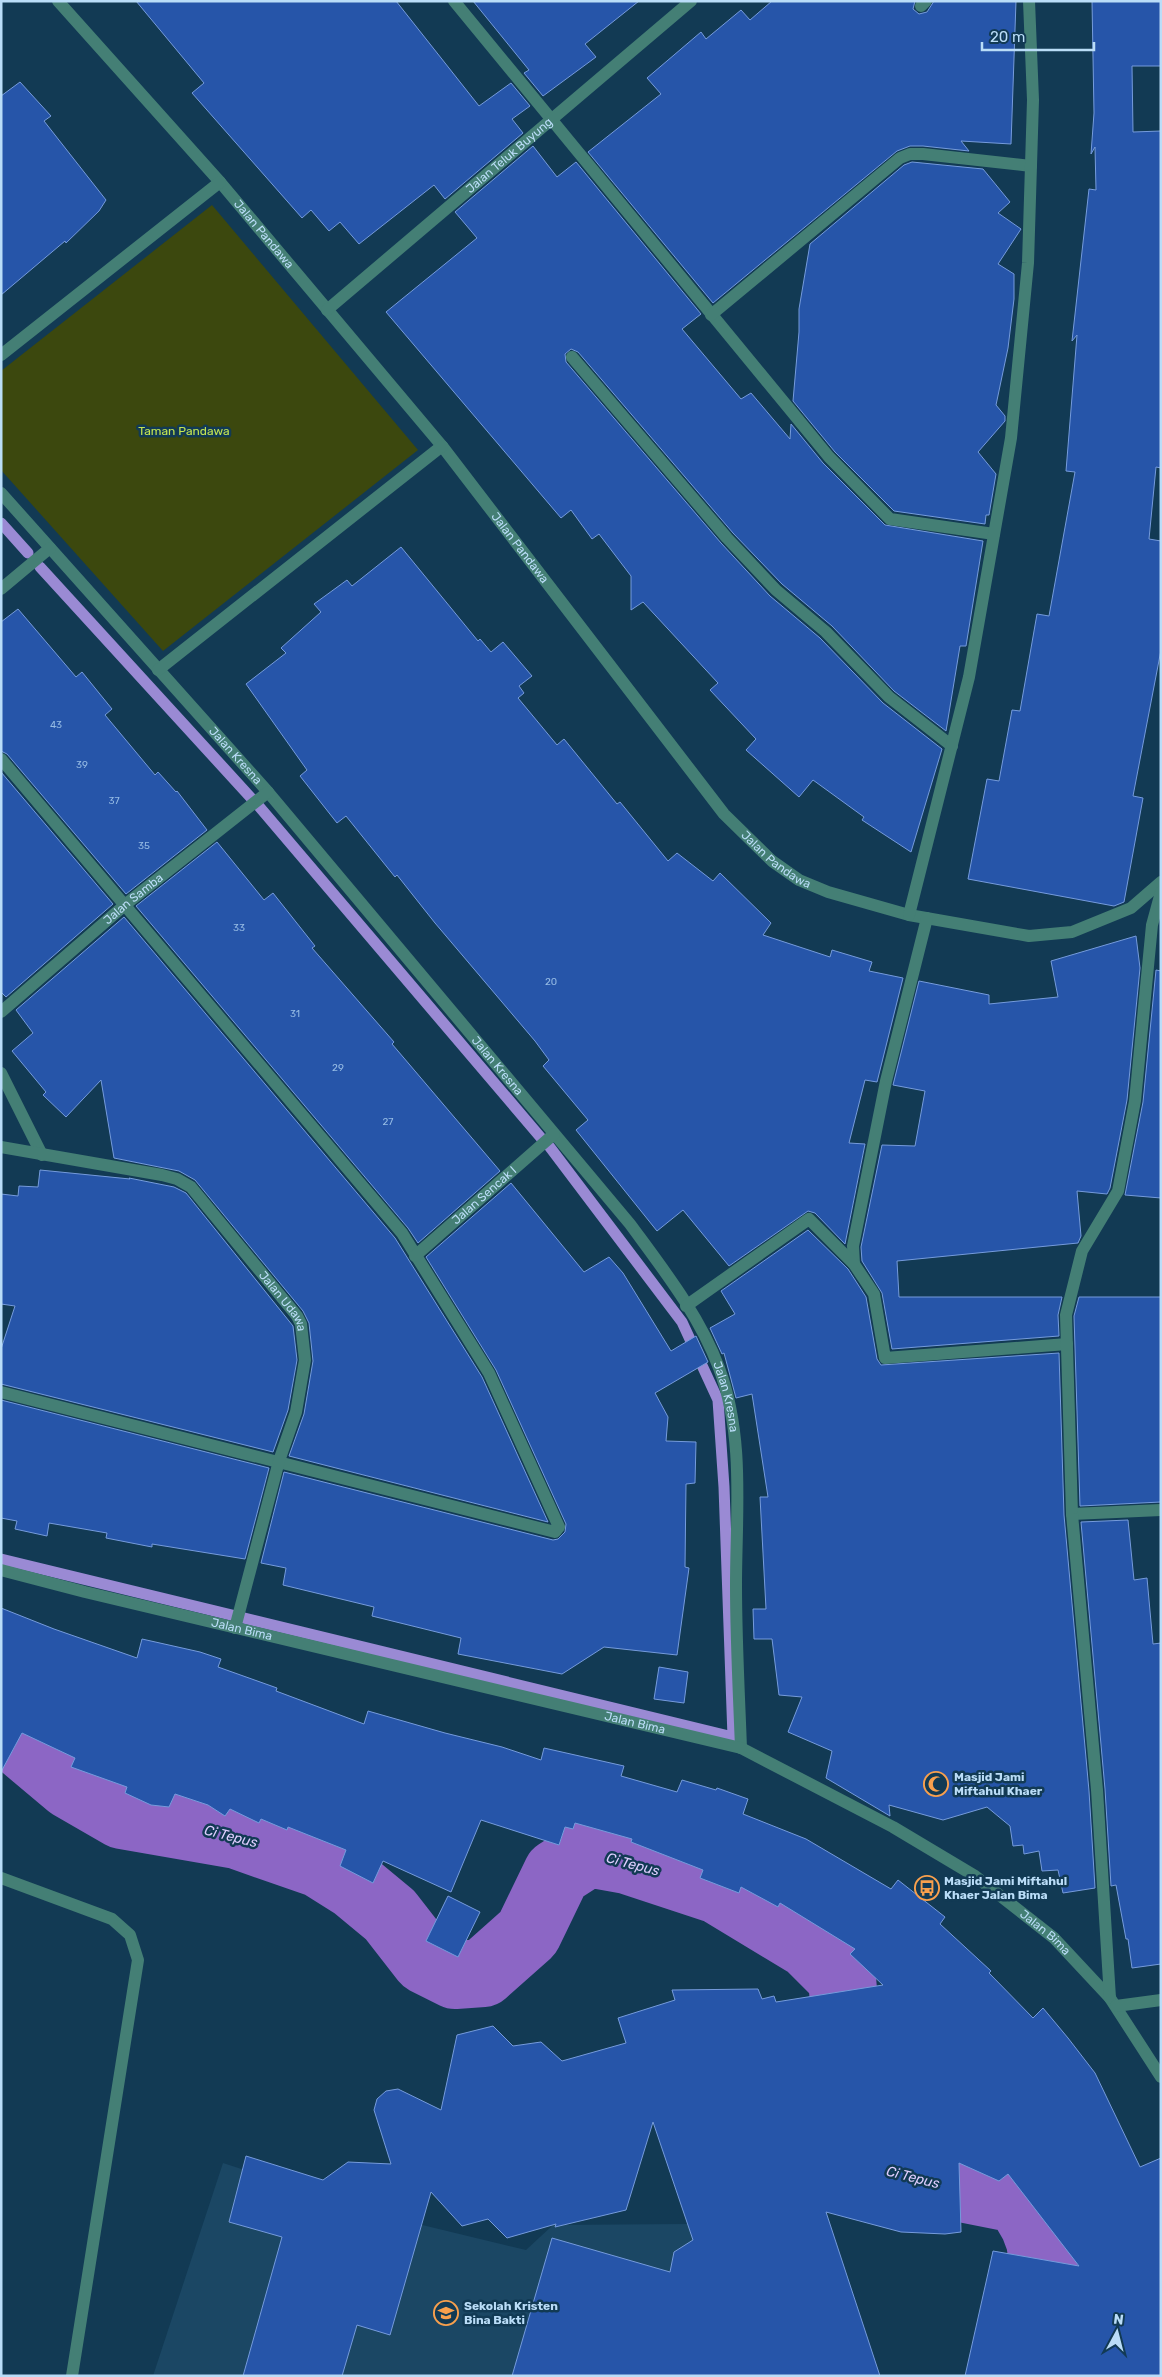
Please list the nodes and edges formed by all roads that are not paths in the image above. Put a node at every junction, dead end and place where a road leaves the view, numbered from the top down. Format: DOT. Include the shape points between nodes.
graph roads {
  1 [pos="58,1"];
  2 [pos="454,1"];
  3 [pos="690,1"];
  4 [pos="1029,1"];
  5 [pos="552,119"];
  6 [pos="1031,166"];
  7 [pos="220,182"];
  8 [pos="327,310"];
  9 [pos="711,315"];
  10 [pos="1,355"];
  11 [pos="572,357"];
  12 [pos="442,446"];
  13 [pos="1,493"];
  14 [pos="994,534"];
  15 [pos="50,548"];
  16 [pos="1,589"];
  17 [pos="158,670"];
  18 [pos="952,746"];
  19 [pos="1,758"];
  20 [pos="268,792"];
  21 [pos="1161,882"];
  22 [pos="1161,892"];
  23 [pos="126,904"];
  24 [pos="910,915"];
  25 [pos="927,918"];
  26 [pos="1155,951"];
  27 [pos="1,1012"];
  28 [pos="1,1073"];
  29 [pos="554,1134"];
  30 [pos="1,1148"];
  31 [pos="42,1155"];
  32 [pos="414,1256"];
  33 [pos="854,1264"];
  34 [pos="686,1306"];
  35 [pos="1067,1344"];
  36 [pos="1,1392"];
  37 [pos="280,1461"];
  38 [pos="1161,1510"];
  39 [pos="1072,1514"];
  40 [pos="1,1570"];
  41 [pos="234,1628"];
  42 [pos="741,1748"];
  43 [pos="1,1878"];
  44 [pos="1161,2000"];
  45 [pos="1113,2002"];
  46 [pos="1161,2078"];
  47 [pos="72,2376"];
  1 -- 7 [label="street, Jalan Pandawa"];
  2 -- 5 [label="street"];
  3 -- 5 [label="street, Jalan Teluk Buyung"];
  4 -- 6 [label="street" via="1033,100"];
  5 -- 8 [label="street, Jalan Teluk Buyung"];
  5 -- 9 [label="street"];
  6 -- 9 [label="street" via="923,154 900,158"];
  6 -- 14 [label="street" via="1028,263 1011,438"];
  7 -- 8 [label="street, Jalan Pandawa"];
  7 -- 10 [label="street"];
  8 -- 12 [label="street, Jalan Pandawa"];
  9 -- 14 [label="street" via="829,457 890,519"];
  11 -- 18 [label="street" via="727,538 776,590 826,632 888,697"];
  12 -- 17 [label="street"];
  12 -- 24 [label="street, Jalan Pandawa" via="724,814 772,861 799,880 848,899"];
  13 -- 15 [label="street, Jalan Kresna"];
  14 -- 18 [label="street" via="969,678"];
  15 -- 16 [label="street"];
  15 -- 17 [label="street, Jalan Kresna"];
  17 -- 20 [label="street, Jalan Kresna"];
  18 -- 24 [label="street"];
  19 -- 23 [label="street"];
  20 -- 23 [label="street, Jalan Samba"];
  20 -- 29 [label="street, Jalan Kresna"];
  21 -- 25 [label="street, Jalan Pandawa" via="1131,908 1072,932 1029,936"];
  22 -- 26 [label="street" via="1152,925"];
  23 -- 27 [label="street, Jalan Samba"];
  23 -- 32 [label="street" via="402,1233"];
  24 -- 25 [label="street, Jalan Pandawa"];
  25 -- 33 [label="street" via="882,1099 853,1246"];
  26 -- 35 [label="street" via="1118,1191 1082,1252 1066,1315"];
  28 -- 31 [label="street"];
  29 -- 32 [label="street, Jalan Sencak I"];
  29 -- 34 [label="street, Jalan Kresna" via="630,1224 668,1275"];
  30 -- 31 [label="street, Jalan Udawa"];
  31 -- 37 [label="street, Jalan Udawa" via="162,1175 191,1187 297,1316 301,1324 305,1360 296,1412"];
  32 -- 37 [label="street" via="489,1373 559,1527 558,1531"];
  33 -- 34 [label="street" via="809,1219"];
  33 -- 35 [label="street" via="874,1294 884,1358"];
  34 -- 42 [label="street, Jalan Kresna" via="719,1368 729,1402 736,1460"];
  35 -- 39 [label="street"];
  36 -- 37 [label="street"];
  37 -- 41 [label="street, Jalan Udawa"];
  38 -- 39 [label="street"];
  39 -- 45 [label="street"];
  40 -- 41 [label="street, Jalan Bima"];
  41 -- 42 [label="street, Jalan Bima"];
  42 -- 45 [label="street, Jalan Bima" via="893,1827 975,1876 1054,1938"];
  43 -- 47 [label="street" via="112,1918 130,1935 138,1960"];
  44 -- 45 [label="street"];
  45 -- 46 [label="street, Jalan Bima"];
}
